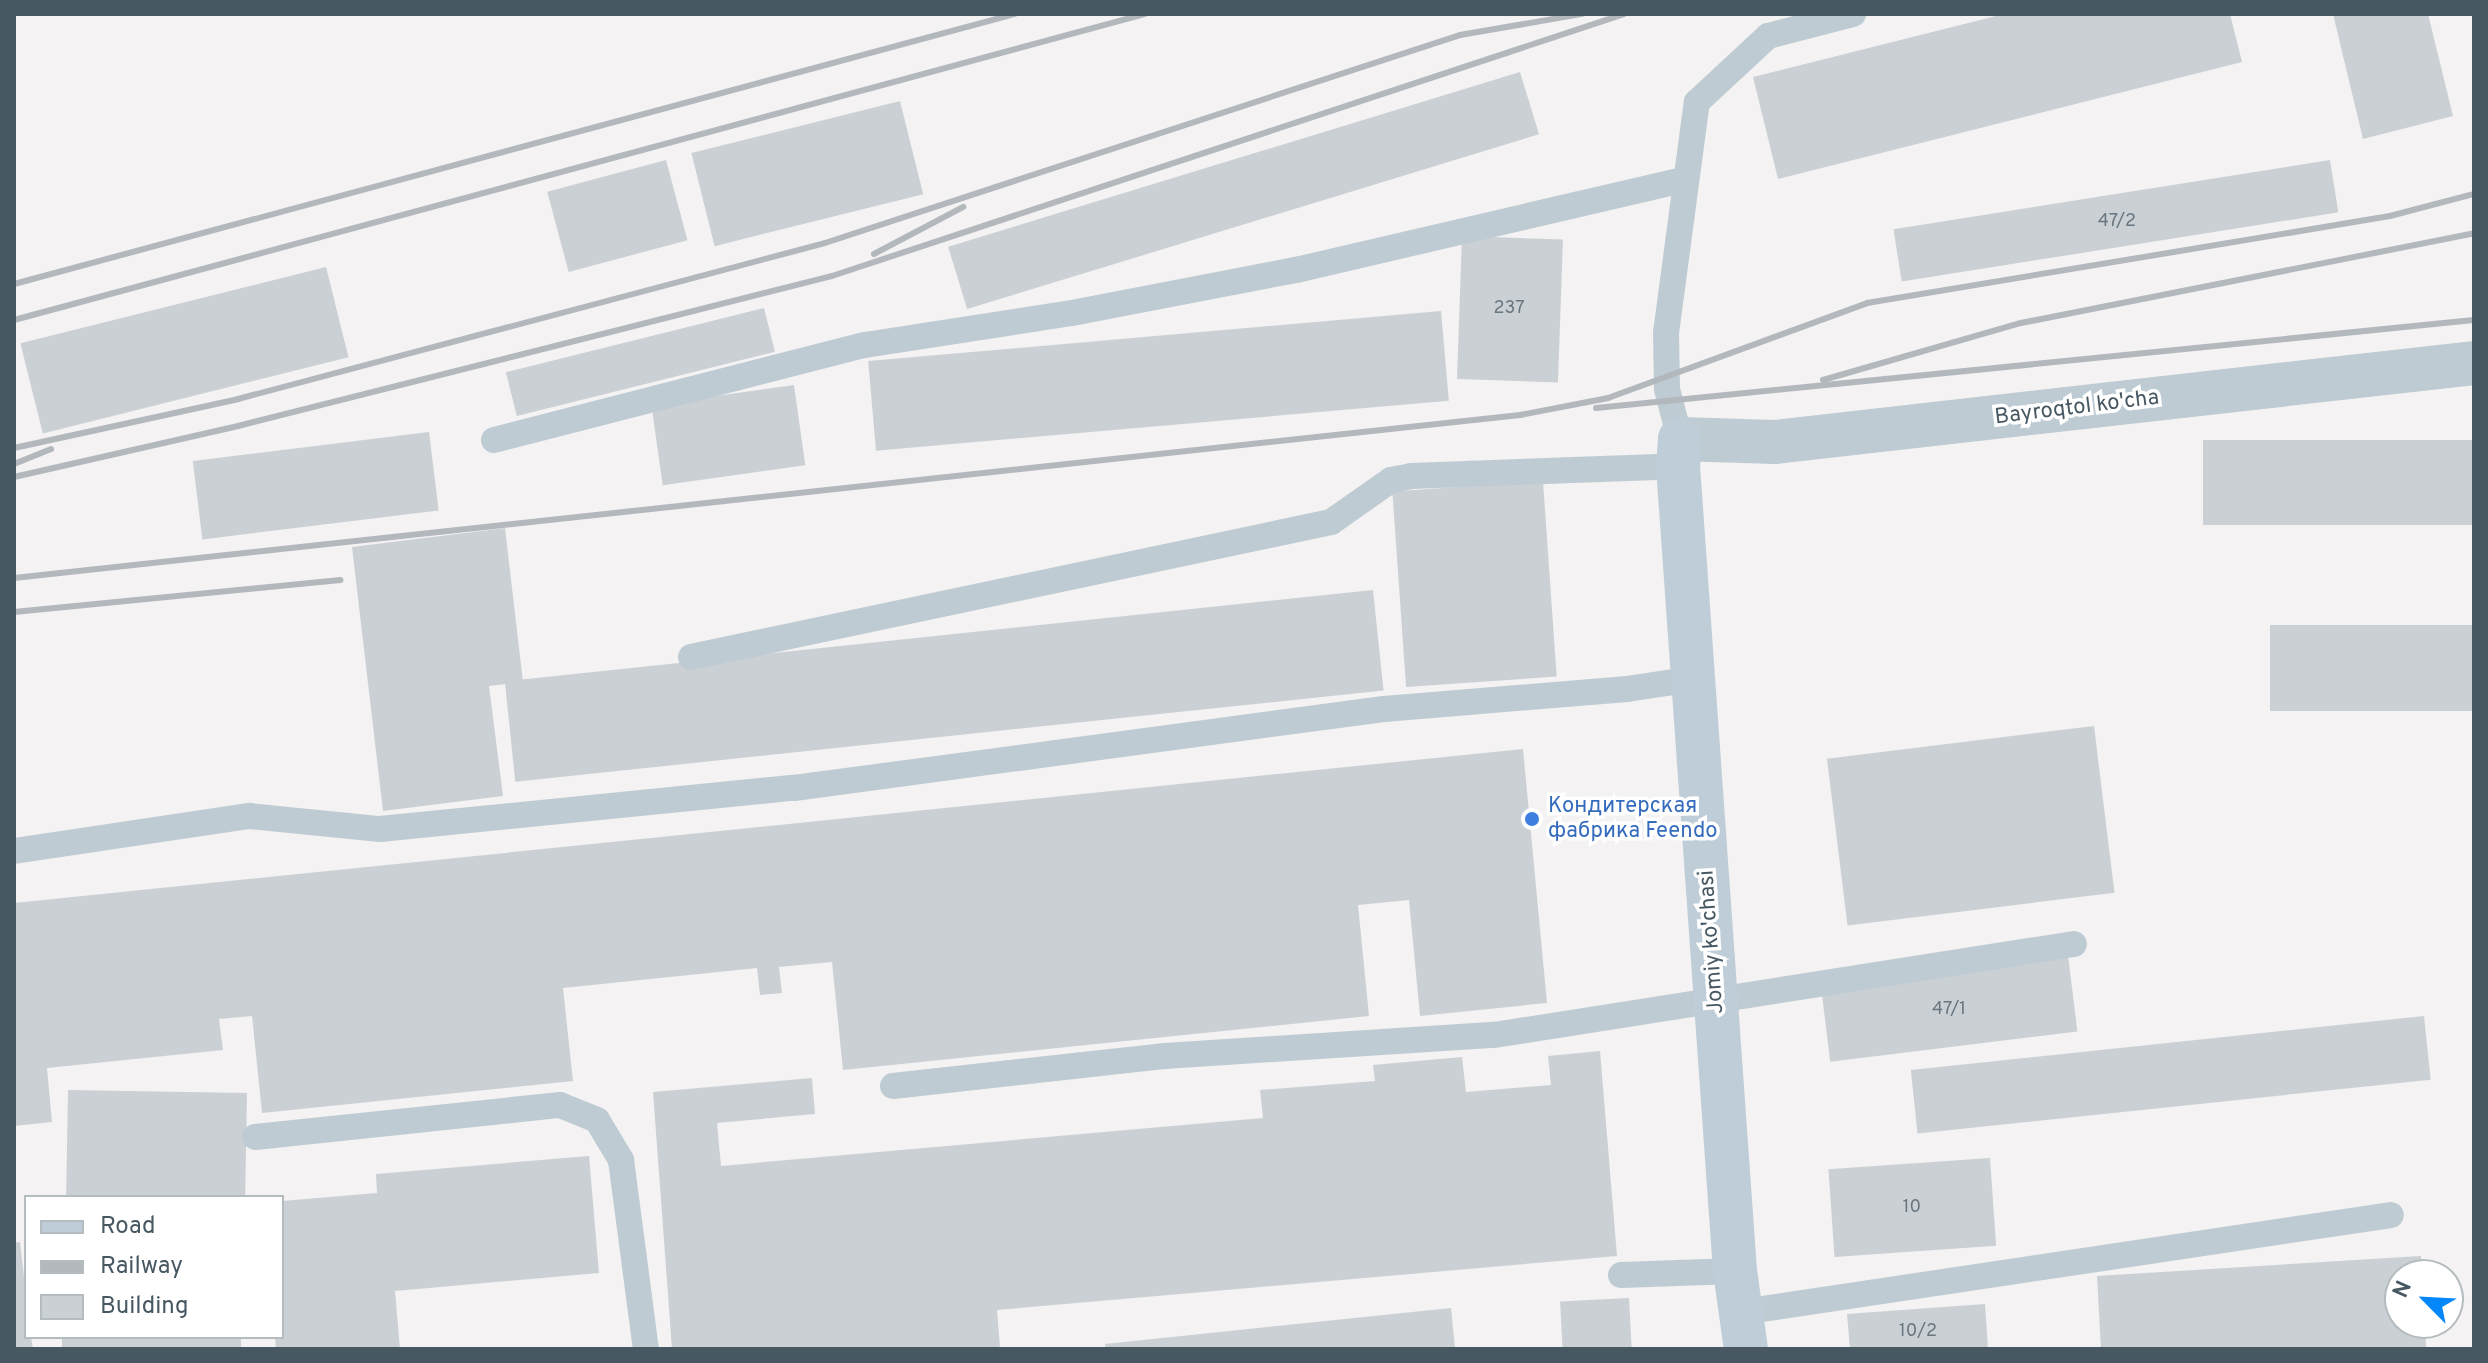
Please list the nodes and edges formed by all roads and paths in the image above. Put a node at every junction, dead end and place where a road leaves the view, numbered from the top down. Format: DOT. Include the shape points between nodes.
graph roads {
  1 [pos="1853,14"];
  2 [pos="1686,179"];
  3 [pos="2474,363"];
  4 [pos="494,440"];
  5 [pos="1679,453"];
  6 [pos="691,657"];
  7 [pos="1694,679"];
  8 [pos="14,851"];
  9 [pos="2074,944"];
  10 [pos="1717,1001"];
  11 [pos="893,1086"];
  12 [pos="255,1137"];
  13 [pos="2391,1215"];
  14 [pos="1621,1275"];
  15 [pos="1741,1311"];
  16 [pos="646,1349"];
  1 -- 2 [label="lane" via="1768,36 1697,102"];
  2 -- 4 [label="lane" via="1296,270 865,345"];
  2 -- 5 [label="lane" via="1666,333 1667,389"];
  3 -- 5 [label="street, Bayroqtol ko'cha"];
  5 -- 6 [label="lane" via="1391,480 1331,522"];
  5 -- 7 [label="street, Jomiy ko'chasi"];
  7 -- 8 [label="lane" via="1384,709 794,788 380,829 249,816"];
  7 -- 10 [label="street, Jomiy ko'chasi"];
  9 -- 10 [label="lane"];
  10 -- 11 [label="lane" via="1494,1035 1165,1056"];
  10 -- 15 [label="street, Jomiy ko'chasi"];
  12 -- 16 [label="lane" via="560,1105 597,1120 621,1160"];
  13 -- 15 [label="lane"];
  14 -- 15 [label="lane"];
}
